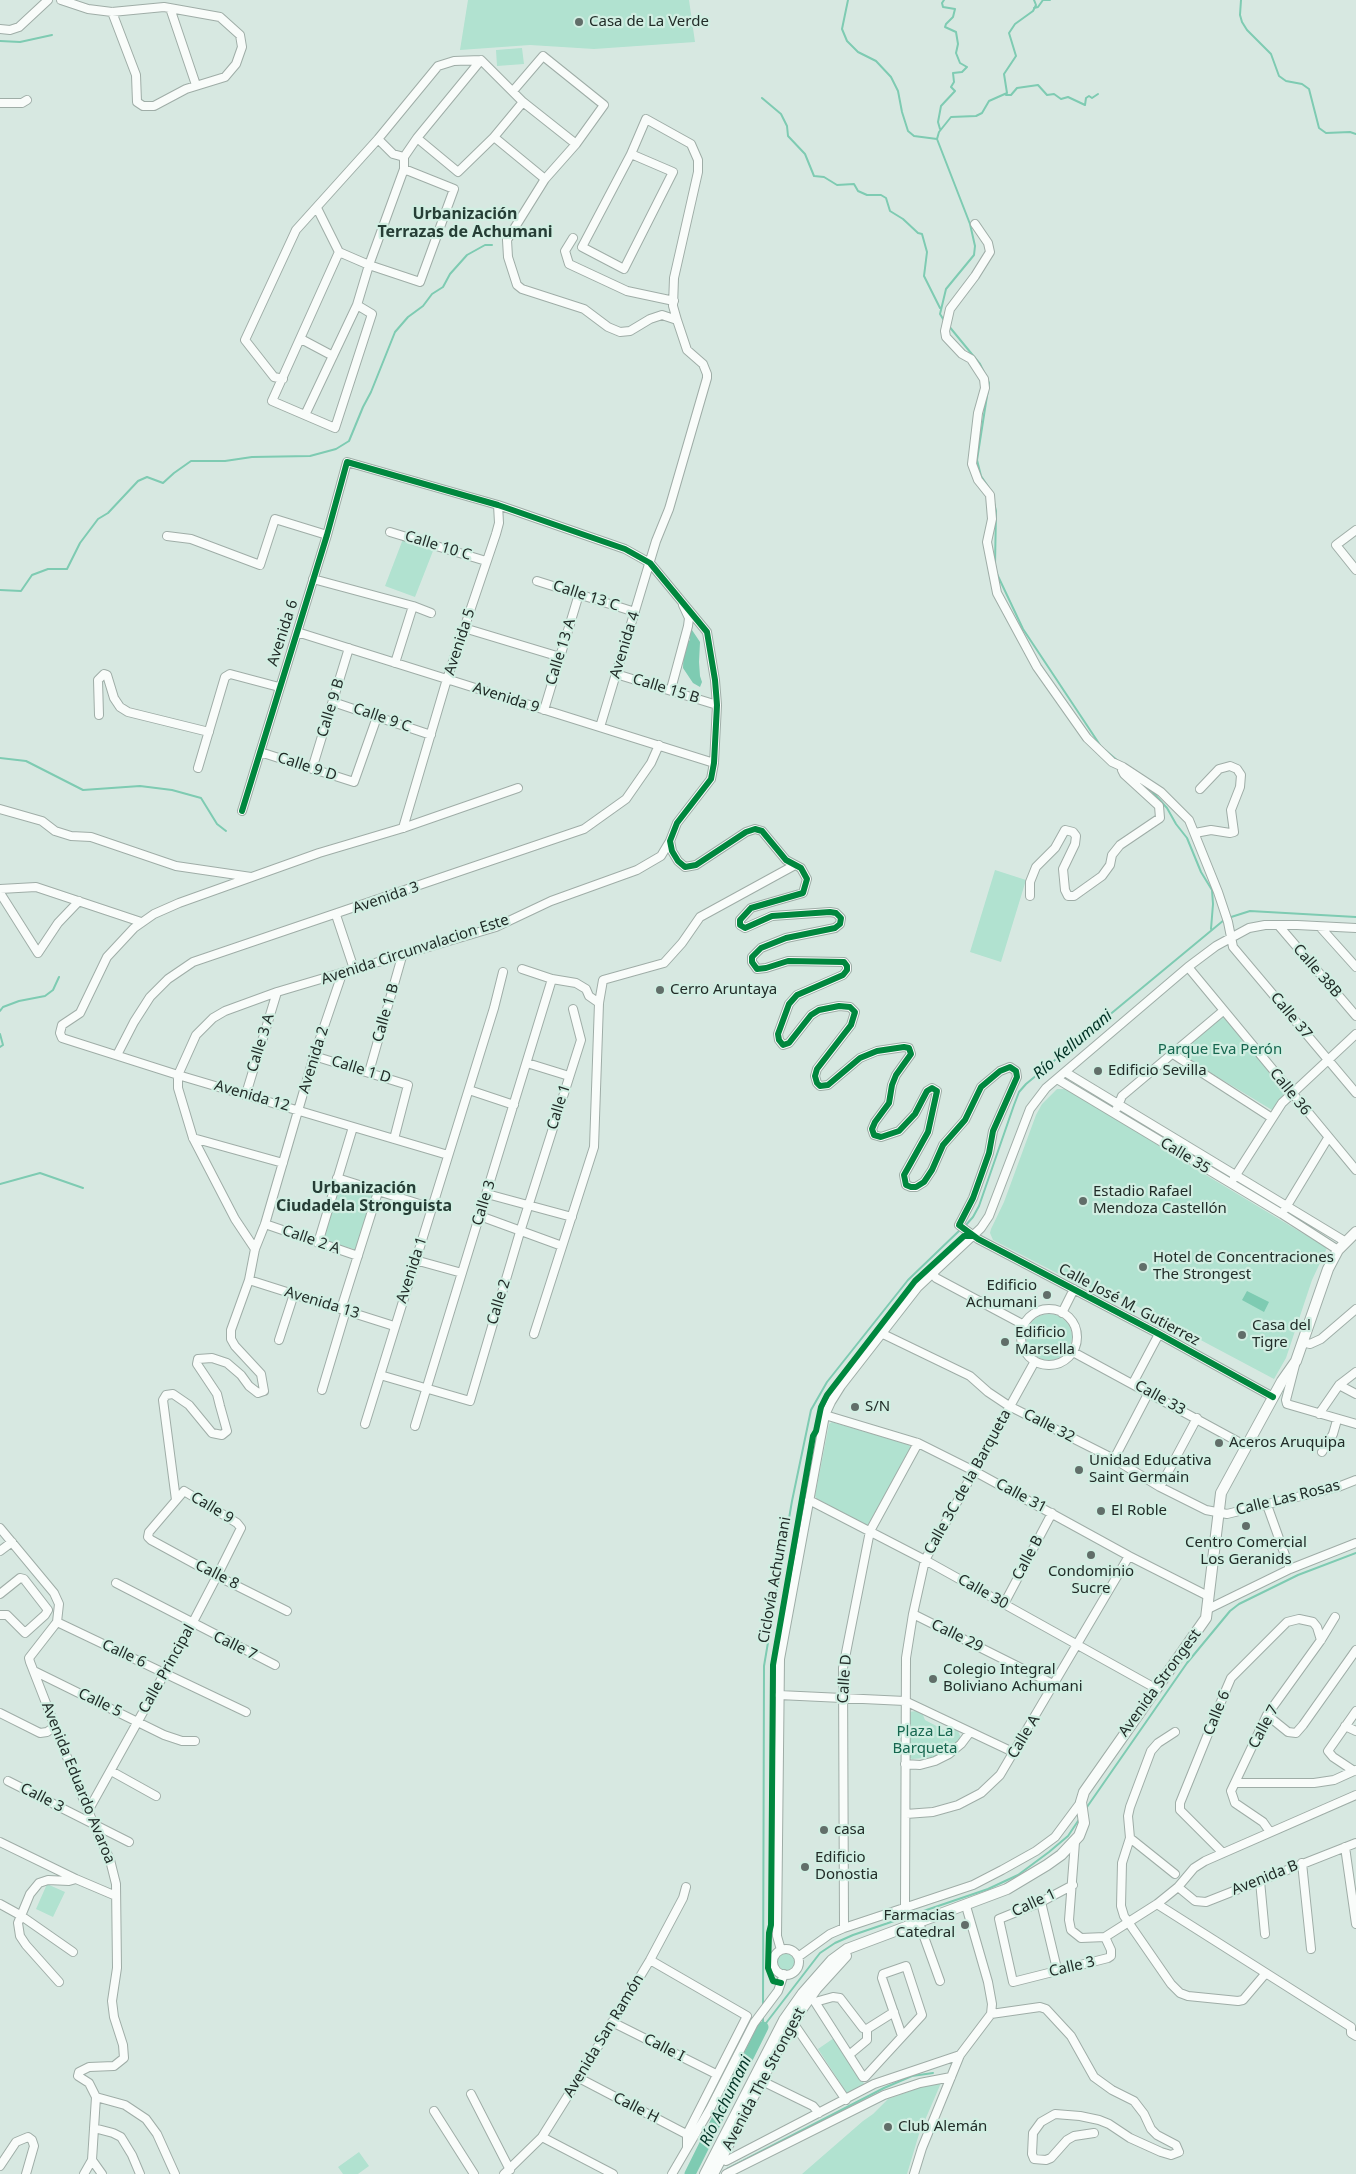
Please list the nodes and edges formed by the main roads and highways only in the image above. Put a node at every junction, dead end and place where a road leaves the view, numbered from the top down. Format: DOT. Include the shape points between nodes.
graph roads {
  1 [pos="1356,1232"];
  2 [pos="1075,1842"];
  3 [pos="717,2158"];
  4 [pos="705,2174"];
  5 [pos="714,2174"];
  1 -- 2 [label="main road, Avenida Strongest" via="1338,1250 1321,1285 1296,1361 1221,1493 1208,1609 1201,1627 1084,1792 1082,1830"];
  2 -- 3 [label="main road, Avenida The Strongest" via="1047,1865 1014,1885 861,1944 840,1962 787,2022"];
  3 -- 4 [label="main road, Avenida The Strongest"];
  3 -- 5 [label="main road, Avenida The Strongest"];
}
